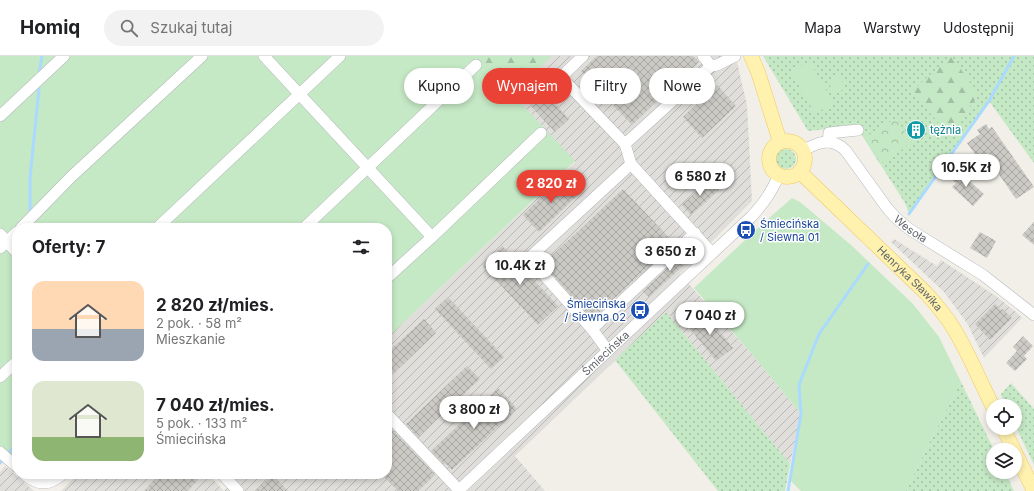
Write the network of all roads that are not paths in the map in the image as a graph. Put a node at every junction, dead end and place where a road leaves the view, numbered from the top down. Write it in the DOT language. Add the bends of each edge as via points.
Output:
graph roads {
  1 [pos="64,56"];
  2 [pos="202,56"];
  3 [pos="264,56"];
  4 [pos="340,56"];
  5 [pos="583,56"];
  6 [pos="703,56"];
  7 [pos="735,56"];
  8 [pos="751,56"];
  9 [pos="476,65"];
  10 [pos="711,66"];
  11 [pos="300,94"];
  12 [pos="0,116"];
  13 [pos="858,130"];
  14 [pos="541,133"];
  15 [pos="780,142"];
  16 [pos="828,142"];
  17 [pos="625,144"];
  18 [pos="803,150"];
  19 [pos="631,164"];
  20 [pos="368,168"];
  21 [pos="800,172"];
  22 [pos="779,175"];
  23 [pos="25,223"];
  24 [pos="162,223"];
  25 [pos="309,223"];
  26 [pos="694,233"];
  27 [pos="12,235"];
  28 [pos="432,237"];
  29 [pos="2,241"];
  30 [pos="12,249"];
  31 [pos="712,253"];
  32 [pos="392,273"];
  33 [pos="1034,315"];
  34 [pos="592,329"];
  35 [pos="608,351"];
  36 [pos="12,366"];
  37 [pos="0,377"];
  38 [pos="989,399"];
  39 [pos="392,419"];
  40 [pos="0,452"];
  41 [pos="12,463"];
  42 [pos="1022,467"];
  43 [pos="29,479"];
  44 [pos="31,479"];
  45 [pos="57,479"];
  46 [pos="227,479"];
  47 [pos="44,491"];
  48 [pos="238,491"];
  49 [pos="459,491"];
  50 [pos="1034,491"];
  1 -- 12 [label="street"];
  2 -- 23 [label="street"];
  3 -- 11 [label="street"];
  4 -- 11 [label="street"];
  5 -- 17 [label="street" via="561,77"];
  6 -- 10 [label="street"];
  7 -- 10 [label="street"];
  8 -- 15 [label="main road"];
  9 -- 20 [label="street"];
  10 -- 17 [label="street"];
  11 -- 20 [label="street"];
  11 -- 24 [label="street"];
  13 -- 16 [label="street" via="829,133"];
  14 -- 28 [label="street"];
  15 -- 18 [label="main road" via="790,141"];
  15 -- 22 [label="main road" via="772,148 769,159 771,168"];
  16 -- 18 [label="street"];
  16 -- 33 [label="street, Wesoła" via="838,144 846,151 887,208 909,229 982,275"];
  17 -- 19 [label="street"];
  18 -- 21 [label="main road" via="805,161"];
  19 -- 26 [label="street"];
  19 -- 34 [label="street" via="529,258"];
  20 -- 25 [label="street"];
  20 -- 28 [label="street"];
  21 -- 22 [label="main road" via="790,177"];
  21 -- 38 [label="main road, Henryka Sławika" via="939,308 963,346"];
  22 -- 31 [label="street, Śmiecińska" via="763,204"];
  26 -- 31 [label="street"];
  26 -- 34 [label="street"];
  27 -- 29 [label="street"];
  28 -- 32 [label="street"];
  29 -- 30 [label="street"];
  31 -- 35 [label="street, Śmiecińska"];
  34 -- 35 [label="street"];
  35 -- 49 [label="street, Śmiecińska"];
  36 -- 37 [label="street"];
  39 -- 49 [label="street"];
  40 -- 41 [label="street"];
  42 -- 50 [label="main road"];
  43 -- 47 [label="street"];
  44 -- 45 [label="street" via="42,484"];
  46 -- 48 [label="street"];
}
